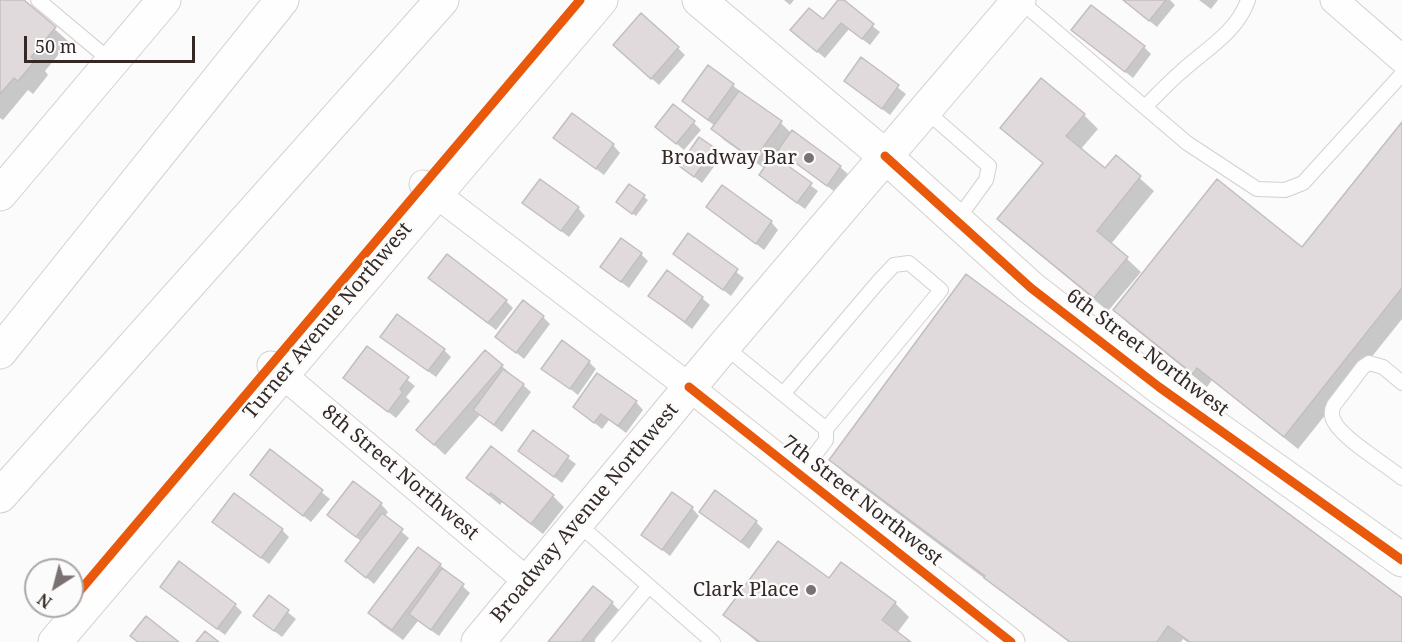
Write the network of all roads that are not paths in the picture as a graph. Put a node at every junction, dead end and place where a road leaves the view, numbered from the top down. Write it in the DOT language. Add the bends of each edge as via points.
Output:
graph roads {
  1 [pos="38,0"];
  2 [pos="164,0"];
  3 [pos="282,0"];
  4 [pos="442,0"];
  5 [pos="601,0"];
  6 [pos="699,0"];
  7 [pos="1019,0"];
  8 [pos="1248,0"];
  9 [pos="1334,0"];
  10 [pos="1401,59"];
  11 [pos="111,62"];
  12 [pos="1145,107"];
  13 [pos="924,110"];
  14 [pos="885,156"];
  15 [pos="4,182"];
  16 [pos="429,189"];
  17 [pos="957,220"];
  18 [pos="724,346"];
  19 [pos="0,352"];
  20 [pos="277,369"];
  21 [pos="1402,383"];
  22 [pos="689,387"];
  23 [pos="783,394"];
  24 [pos="826,429"];
  25 [pos="800,475"];
  26 [pos="1402,478"];
  27 [pos="0,496"];
  28 [pos="577,523"];
  29 [pos="1402,560"];
  30 [pos="528,582"];
  31 [pos="649,586"];
  32 [pos="55,642"];
  33 [pos="478,642"];
  34 [pos="602,642"];
  35 [pos="713,642"];
  36 [pos="1011,642"];
  1 -- 11 [label="lane"];
  2 -- 11 [label="main road"];
  3 -- 19 [label="main road"];
  4 -- 27 [label="main road"];
  5 -- 16 [label="main road, Turner Avenue Northwest"];
  6 -- 14 [label="main road, 6th Street Northwest"];
  7 -- 12 [label="lane"];
  7 -- 13 [label="main road, Broadway Avenue Northwest"];
  8 -- 12 [label="lane" via="1235,25"];
  9 -- 10 [label="street"];
  10 -- 12 [label="lane" via="1303,183 1285,190 1257,189 1187,143"];
  11 -- 15 [label="main road"];
  13 -- 14 [label="main road, Broadway Avenue Northwest"];
  13 -- 17 [label="lane" via="989,166 986,180"];
  14 -- 17 [label="main road, 6th Street Northwest"];
  14 -- 18 [label="main road, Broadway Avenue Northwest"];
  16 -- 20 [label="main road, Turner Avenue Northwest"];
  16 -- 22 [label="street, 7th Street Northwest"];
  17 -- 29 [label="main road, 6th Street Northwest" via="1031,288 1159,387"];
  18 -- 22 [label="main road, Broadway Avenue Northwest"];
  18 -- 23 [label="lane"];
  20 -- 30 [label="street, 8th Street Northwest"];
  20 -- 32 [label="main road, Turner Avenue Northwest"];
  21 -- 26 [label="lane" via="1383,367 1369,363 1332,410 1335,424"];
  22 -- 25 [label="street, 7th Street Northwest"];
  22 -- 28 [label="main road, Broadway Avenue Northwest"];
  23 -- 24 [label="lane"];
  23 -- 24 [label="lane" via="879,280 894,265 909,263 941,290"];
  24 -- 25 [label="lane" via="826,440"];
  25 -- 36 [label="street, 7th Street Northwest"];
  28 -- 30 [label="main road, Broadway Avenue Northwest"];
  28 -- 31 [label="lane"];
  30 -- 33 [label="main road, Broadway Avenue Northwest"];
  31 -- 34 [label="lane"];
  31 -- 35 [label="lane"];
}
